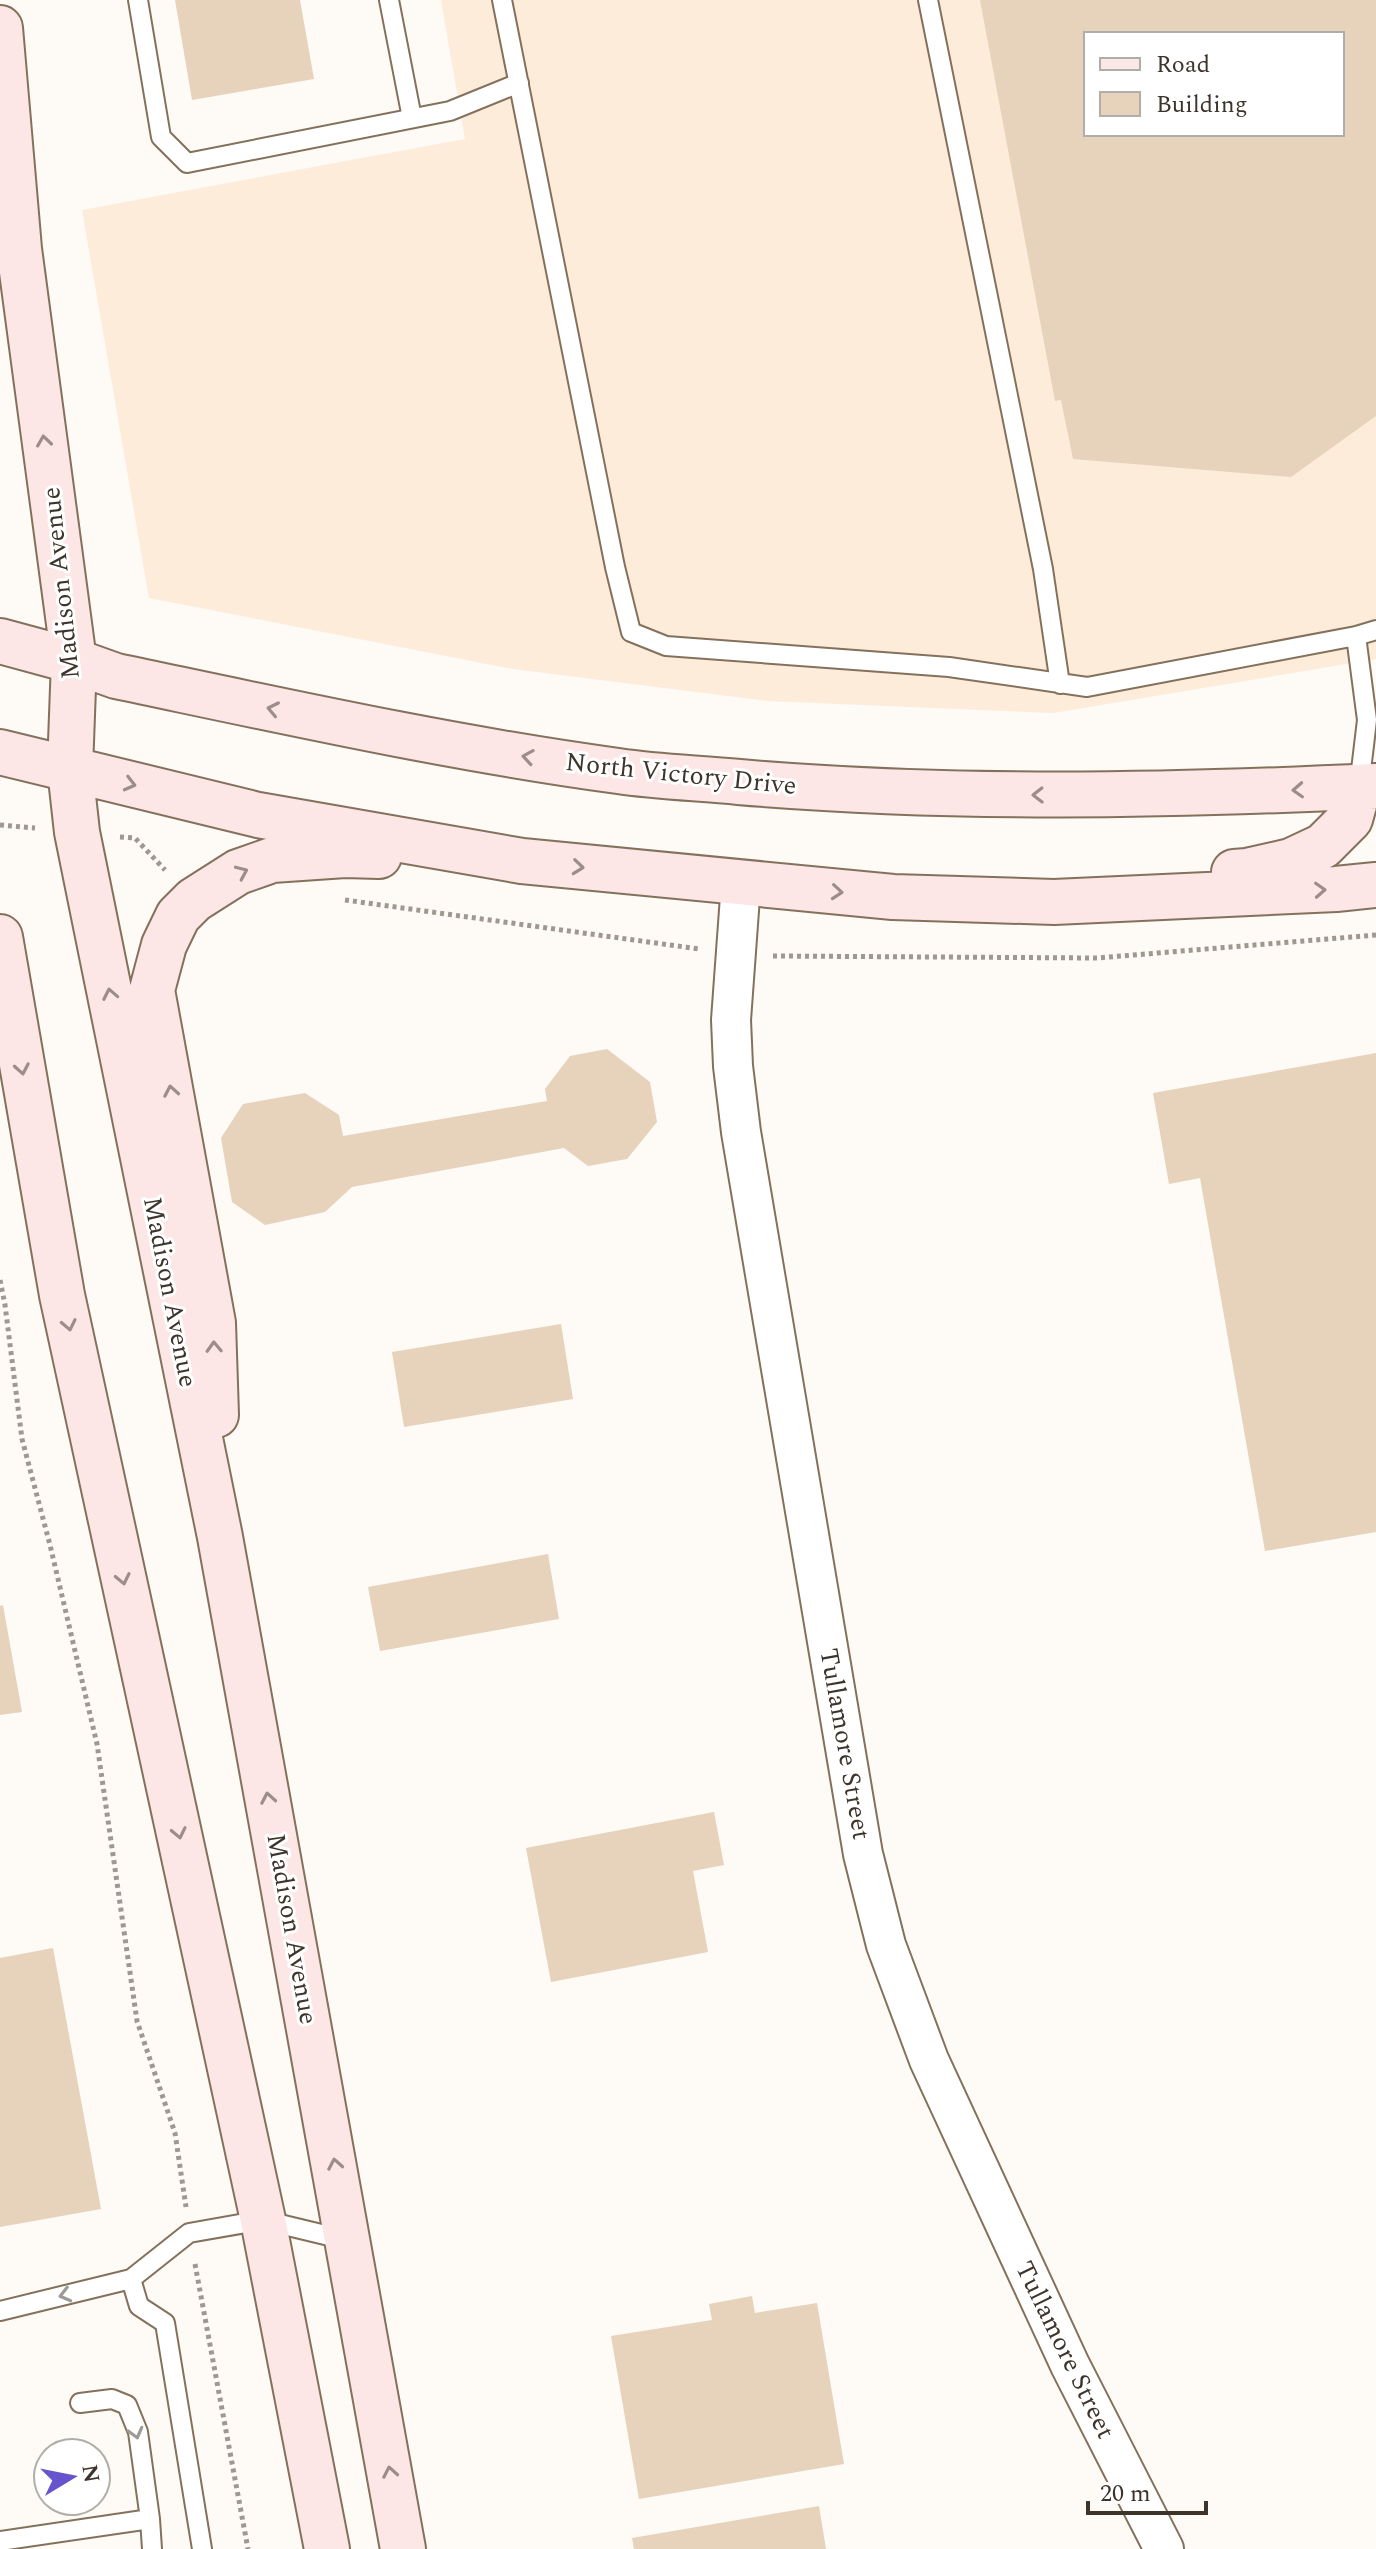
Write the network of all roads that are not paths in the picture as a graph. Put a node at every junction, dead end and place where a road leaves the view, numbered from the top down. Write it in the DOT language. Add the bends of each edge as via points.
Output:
graph roads {
  1 [pos="138,0"];
  2 [pos="389,0"];
  3 [pos="502,0"];
  4 [pos="928,0"];
  5 [pos="0,28"];
  6 [pos="519,83"];
  7 [pos="412,118"];
  8 [pos="1376,630"];
  9 [pos="1356,636"];
  10 [pos="0,641"];
  11 [pos="74,661"];
  12 [pos="1060,684"];
  13 [pos="0,752"];
  14 [pos="70,769"];
  15 [pos="1367,787"];
  16 [pos="522,861"];
  17 [pos="741,883"];
  18 [pos="1376,885"];
  19 [pos="953,899"];
  20 [pos="0,937"];
  21 [pos="6,1016"];
  22 [pos="220,1537"];
  23 [pos="263,2220"];
  24 [pos="349,2241"];
  25 [pos="131,2279"];
  26 [pos="0,2311"];
  27 [pos="80,2403"];
  28 [pos="150,2519"];
  29 [pos="0,2541"];
  30 [pos="152,2549"];
  31 [pos="202,2549"];
  32 [pos="327,2549"];
  33 [pos="403,2549"];
  34 [pos="1164,2549"];
  1 -- 7 [label="lane" via="161,137 187,163"];
  2 -- 7 [label="lane"];
  3 -- 6 [label="lane"];
  4 -- 12 [label="lane" via="1043,569"];
  11 -- 5 [label="main road, Madison Avenue, one-way" via="19,249"];
  6 -- 7 [label="lane" via="450,111"];
  6 -- 12 [label="lane" via="631,632 666,646 949,667"];
  8 -- 9 [label="lane"];
  9 -- 12 [label="lane" via="1087,687"];
  9 -- 15 [label="lane" via="1367,720"];
  10 -- 11 [label="main road, North Victory Drive"];
  11 -- 14 [label="main road, Madison Avenue"];
  15 -- 11 [label="main road, North Victory Drive, one-way" via="1005,795 818,789 620,772 425,741 116,676"];
  13 -- 14 [label="main road"];
  14 -- 16 [label="main road, one-way" via="258,815"];
  22 -- 14 [label="main road, Madison Avenue, one-way" via="77,832"];
  15 -- 19 [label="main road" via="1350,819 1323,846 1291,861 1247,871 1169,873"];
  16 -- 17 [label="main road, one-way"];
  22 -- 16 [label="main road, one-way" via="213,1323 152,990 164,945 178,916 194,900 238,872 272,860 345,855"];
  17 -- 19 [label="main road, one-way"];
  17 -- 34 [label="street, Tullamore Street" via="731,1020 741,1132 863,1854 886,1945 935,2074 1070,2365"];
  19 -- 18 [label="main road, one-way" via="1161,899"];
  20 -- 21 [label="main road"];
  21 -- 23 [label="main road, one-way"];
  24 -- 22 [label="main road, Madison Avenue, one-way"];
  23 -- 24 [label="lane"];
  23 -- 25 [label="lane" via="189,2233"];
  23 -- 32 [label="main road"];
  33 -- 24 [label="main road, Madison Avenue, one-way"];
  25 -- 26 [label="lane, one-way"];
  25 -- 31 [label="lane" via="139,2306 165,2323"];
  27 -- 28 [label="lane, one-way" via="112,2399 127,2405 138,2432"];
  28 -- 29 [label="lane"];
  28 -- 30 [label="lane"];
}
